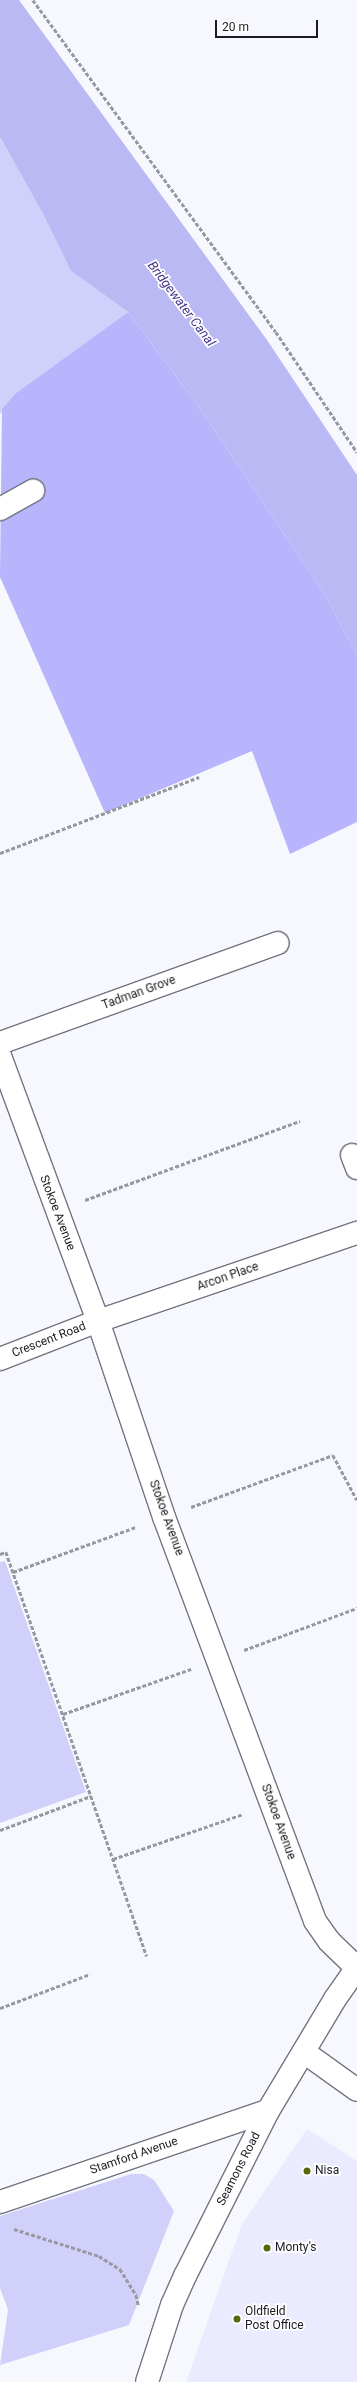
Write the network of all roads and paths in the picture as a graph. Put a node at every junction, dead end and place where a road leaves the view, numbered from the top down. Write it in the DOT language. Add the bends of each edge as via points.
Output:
graph roads {
  1 [pos="33,0"];
  2 [pos="357,452"];
  3 [pos="33,492"];
  4 [pos="0,508"];
  5 [pos="199,777"];
  6 [pos="0,853"];
  7 [pos="278,944"];
  8 [pos="0,1043"];
  9 [pos="0,1056"];
  10 [pos="300,1121"];
  11 [pos="56,1211"];
  12 [pos="357,1233"];
  13 [pos="98,1321"];
  14 [pos="0,1359"];
  15 [pos="357,1500"];
  16 [pos="164,1517"];
  17 [pos="0,1554"];
  18 [pos="13,1572"];
  19 [pos="357,1608"];
  20 [pos="218,1660"];
  21 [pos="63,1714"];
  22 [pos="92,1796"];
  23 [pos="271,1804"];
  24 [pos="0,1830"];
  25 [pos="113,1858"];
  26 [pos="147,1956"];
  27 [pos="357,1964"];
  28 [pos="357,1968"];
  29 [pos="90,1974"];
  30 [pos="0,2008"];
  31 [pos="304,2052"];
  32 [pos="357,2090"];
  33 [pos="268,2111"];
  34 [pos="0,2202"];
  35 [pos="7,2227"];
  36 [pos="140,2310"];
  37 [pos="147,2382"];
  1 -- 2 [label="path" via="276,332"];
  3 -- 4 [label="street"];
  5 -- 6 [label="path"];
  7 -- 8 [label="street, Tadman Grove"];
  9 -- 11 [label="street, Stokoe Avenue"];
  10 -- 11 [label="path"];
  11 -- 13 [label="street, Stokoe Avenue"];
  12 -- 13 [label="street, Arcon Place"];
  13 -- 14 [label="street, Crescent Road"];
  13 -- 16 [label="street, Stokoe Avenue"];
  15 -- 16 [label="path" via="333,1455"];
  16 -- 18 [label="path"];
  16 -- 20 [label="street, Stokoe Avenue"];
  17 -- 18 [label="path" via="6,1552"];
  18 -- 21 [label="path"];
  19 -- 20 [label="path"];
  20 -- 21 [label="path"];
  20 -- 23 [label="street, Stokoe Avenue"];
  21 -- 22 [label="path"];
  22 -- 24 [label="path"];
  22 -- 25 [label="path"];
  23 -- 25 [label="path"];
  23 -- 27 [label="street, Stokoe Avenue" via="315,1921 329,1941 352,1963"];
  25 -- 26 [label="path"];
  28 -- 31 [label="street, Seamons Road" via="335,1999"];
  29 -- 30 [label="path"];
  31 -- 32 [label="street"];
  31 -- 33 [label="street, Seamons Road"];
  33 -- 34 [label="street, Stamford Avenue"];
  33 -- 37 [label="street, Seamons Road" via="172,2305"];
  35 -- 36 [label="path" via="99,2256 120,2269 136,2295"];
}
